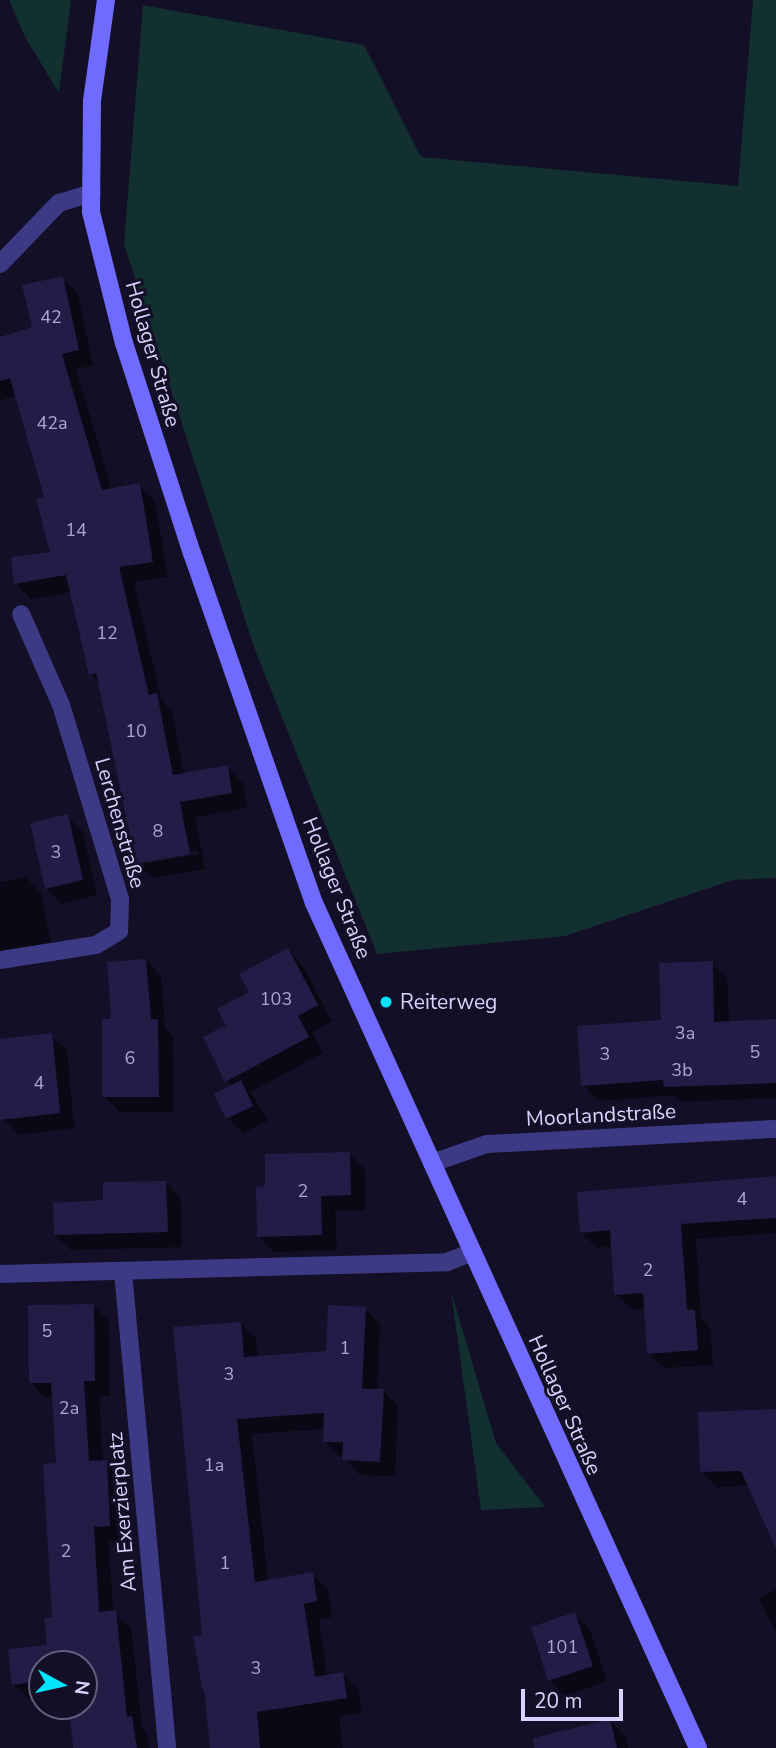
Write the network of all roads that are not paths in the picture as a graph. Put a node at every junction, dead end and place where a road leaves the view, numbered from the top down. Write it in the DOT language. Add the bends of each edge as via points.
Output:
graph roads {
  1 [pos="106,0"];
  2 [pos="91,193"];
  3 [pos="0,264"];
  4 [pos="21,614"];
  5 [pos="0,960"];
  6 [pos="776,1129"];
  7 [pos="432,1163"];
  8 [pos="471,1254"];
  9 [pos="123,1272"];
  10 [pos="0,1274"];
  11 [pos="167,1748"];
  12 [pos="698,1748"];
  1 -- 2 [label="main road, Hollager Straße" via="92,101"];
  2 -- 3 [label="street" via="59,203"];
  2 -- 7 [label="main road, Hollager Straße" via="91,212 124,343 309,890"];
  4 -- 5 [label="street, Lerchenstraße" via="61,705 120,899 119,931 96,945"];
  6 -- 7 [label="street, Moorlandstraße" via="487,1144"];
  7 -- 8 [label="main road, Hollager Straße"];
  8 -- 9 [label="street" via="447,1262"];
  8 -- 12 [label="main road, Hollager Straße"];
  9 -- 10 [label="street"];
  9 -- 11 [label="street, Am Exerzierplatz"];
}
